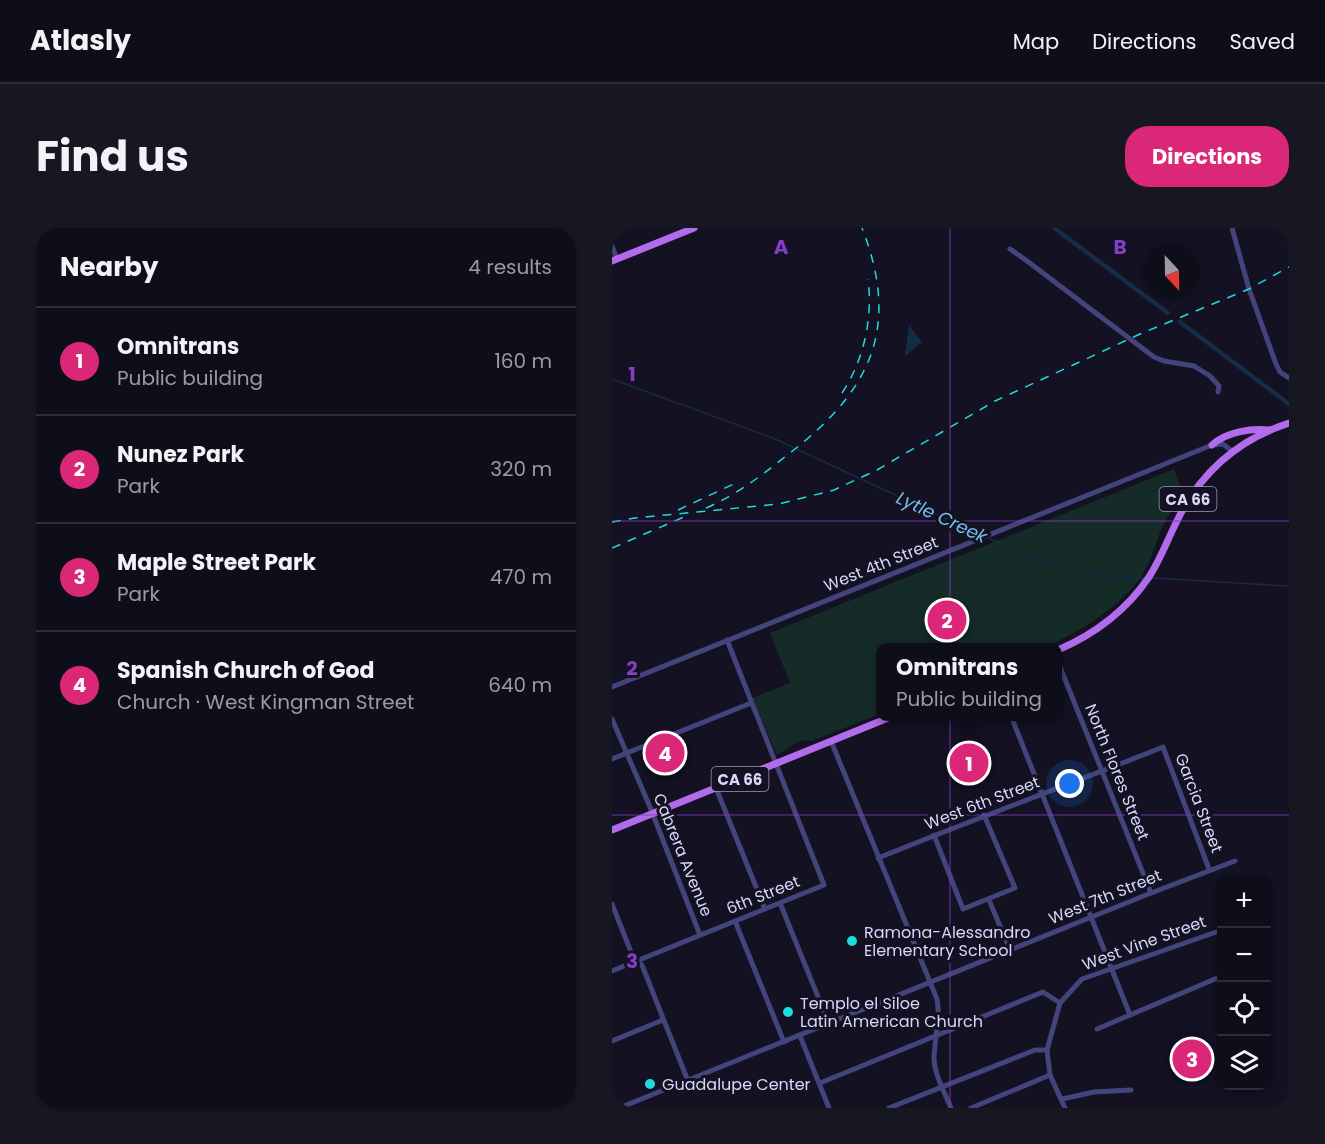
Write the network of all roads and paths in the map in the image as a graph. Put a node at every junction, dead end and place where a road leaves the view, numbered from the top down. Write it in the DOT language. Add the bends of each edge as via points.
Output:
graph roads {
  1 [pos="694,228"];
  2 [pos="1232,228"];
  3 [pos="612,246"];
  4 [pos="1010,249"];
  5 [pos="615,260"];
  6 [pos="1289,378"];
  7 [pos="1218,392"];
  8 [pos="1289,423"];
  9 [pos="1269,430"];
  10 [pos="1212,445"];
  11 [pos="1232,451"];
  12 [pos="727,640"];
  13 [pos="1062,648"];
  14 [pos="1062,672"];
  15 [pos="612,687"];
  16 [pos="751,703"];
  17 [pos="612,719"];
  18 [pos="883,721"];
  19 [pos="1013,721"];
  20 [pos="831,741"];
  21 [pos="1163,747"];
  22 [pos="626,753"];
  23 [pos="612,759"];
  24 [pos="776,764"];
  25 [pos="1102,771"];
  26 [pos="716,788"];
  27 [pos="1042,795"];
  28 [pos="651,814"];
  29 [pos="984,815"];
  30 [pos="612,830"];
  31 [pos="934,836"];
  32 [pos="878,858"];
  33 [pos="1235,861"];
  34 [pos="1209,869"];
  35 [pos="1151,893"];
  36 [pos="989,900"];
  37 [pos="780,903"];
  38 [pos="612,904"];
  39 [pos="765,909"];
  40 [pos="1092,917"];
  41 [pos="735,921"];
  42 [pos="1217,931"];
  43 [pos="700,935"];
  44 [pos="1010,950"];
  45 [pos="637,961"];
  46 [pos="1112,968"];
  47 [pos="612,971"];
  48 [pos="1217,978"];
  49 [pos="930,983"];
  50 [pos="1060,1003"];
  51 [pos="1130,1015"];
  52 [pos="663,1020"];
  53 [pos="829,1024"];
  54 [pos="1097,1029"];
  55 [pos="937,1035"];
  56 [pos="800,1036"];
  57 [pos="612,1041"];
  58 [pos="784,1042"];
  59 [pos="1047,1050"];
  60 [pos="1050,1075"];
  61 [pos="688,1081"];
  62 [pos="820,1083"];
  63 [pos="942,1086"];
  64 [pos="1131,1090"];
  65 [pos="1062,1099"];
  66 [pos="621,1108"];
  67 [pos="829,1108"];
  68 [pos="889,1108"];
  69 [pos="951,1108"];
  70 [pos="970,1108"];
  71 [pos="1065,1108"];
  1 -- 5 [label="main road"];
  2 -- 6 [label="street" via="1276,364"];
  3 -- 5 [label="street"];
  4 -- 7 [label="street, bridge" via="1154,357 1194,366 1210,376 1219,386"];
  8 -- 9 [label="main road, CA 66"];
  9 -- 10 [label="main road" via="1237,433"];
  9 -- 11 [label="main road, CA 66"];
  10 -- 11 [label="street" via="1223,444"];
  10 -- 12 [label="street, West 4th Street"];
  11 -- 13 [label="main road, CA 66" via="1195,489 1138,592 1102,626"];
  12 -- 15 [label="street, West 4th Street"];
  12 -- 16 [label="street"];
  14 -- 25 [label="street, North Flores Street"];
  16 -- 22 [label="street"];
  16 -- 24 [label="street"];
  17 -- 22 [label="street, Cabrera Avenue"];
  18 -- 20 [label="main road, CA 66"];
  19 -- 27 [label="street"];
  20 -- 24 [label="main road, CA 66"];
  20 -- 32 [label="street"];
  21 -- 25 [label="street, West 6th Street"];
  21 -- 34 [label="street, Garcia Street"];
  22 -- 23 [label="street"];
  22 -- 28 [label="street, Cabrera Avenue"];
  24 -- 26 [label="main road, CA 66"];
  24 -- 37 [label="street, 6th Street" via="824,885"];
  25 -- 27 [label="street, West 6th Street"];
  25 -- 35 [label="street, North Flores Street"];
  26 -- 28 [label="main road, CA 66"];
  26 -- 39 [label="street"];
  27 -- 29 [label="street, West 6th Street"];
  27 -- 40 [label="street"];
  28 -- 30 [label="main road, CA 66"];
  28 -- 43 [label="street, Cabrera Avenue"];
  29 -- 31 [label="street, West 6th Street"];
  29 -- 36 [label="street" via="1016,888"];
  31 -- 32 [label="street, West 6th Street"];
  31 -- 36 [label="street" via="963,909"];
  32 -- 49 [label="street"];
  33 -- 34 [label="street, West 7th Street"];
  34 -- 35 [label="street, West 7th Street"];
  35 -- 40 [label="street, West 7th Street"];
  36 -- 44 [label="street"];
  37 -- 39 [label="street, 6th Street"];
  37 -- 53 [label="street"];
  38 -- 45 [label="street"];
  39 -- 41 [label="street, 6th Street"];
  40 -- 44 [label="street, West 7th Street"];
  40 -- 46 [label="street"];
  41 -- 43 [label="street, 6th Street"];
  41 -- 58 [label="street, Cabrera Avenue"];
  42 -- 46 [label="street, West Vine Street"];
  43 -- 45 [label="street, 6th Street"];
  44 -- 49 [label="street, West 7th Street"];
  45 -- 47 [label="street, 6th Street"];
  45 -- 52 [label="street"];
  46 -- 50 [label="street, West Vine Street" via="1082,979"];
  46 -- 51 [label="street"];
  48 -- 51 [label="street"];
  49 -- 53 [label="street, West 7th Street"];
  49 -- 55 [label="street" via="939,1010"];
  50 -- 55 [label="street" via="1043,992"];
  50 -- 59 [label="street"];
  51 -- 54 [label="street"];
  52 -- 57 [label="street"];
  52 -- 61 [label="street"];
  53 -- 56 [label="street, West 7th Street"];
  55 -- 62 [label="street"];
  55 -- 63 [label="street" via="934,1061"];
  56 -- 58 [label="street, West 7th Street"];
  56 -- 62 [label="street"];
  58 -- 61 [label="street, West 7th Street"];
  59 -- 60 [label="street"];
  59 -- 63 [label="street" via="1035,1050"];
  60 -- 65 [label="street"];
  60 -- 70 [label="street"];
  61 -- 66 [label="street, West 7th Street"];
  62 -- 67 [label="street"];
  63 -- 68 [label="street"];
  63 -- 69 [label="street"];
  64 -- 65 [label="street"];
  65 -- 71 [label="street"];
}
